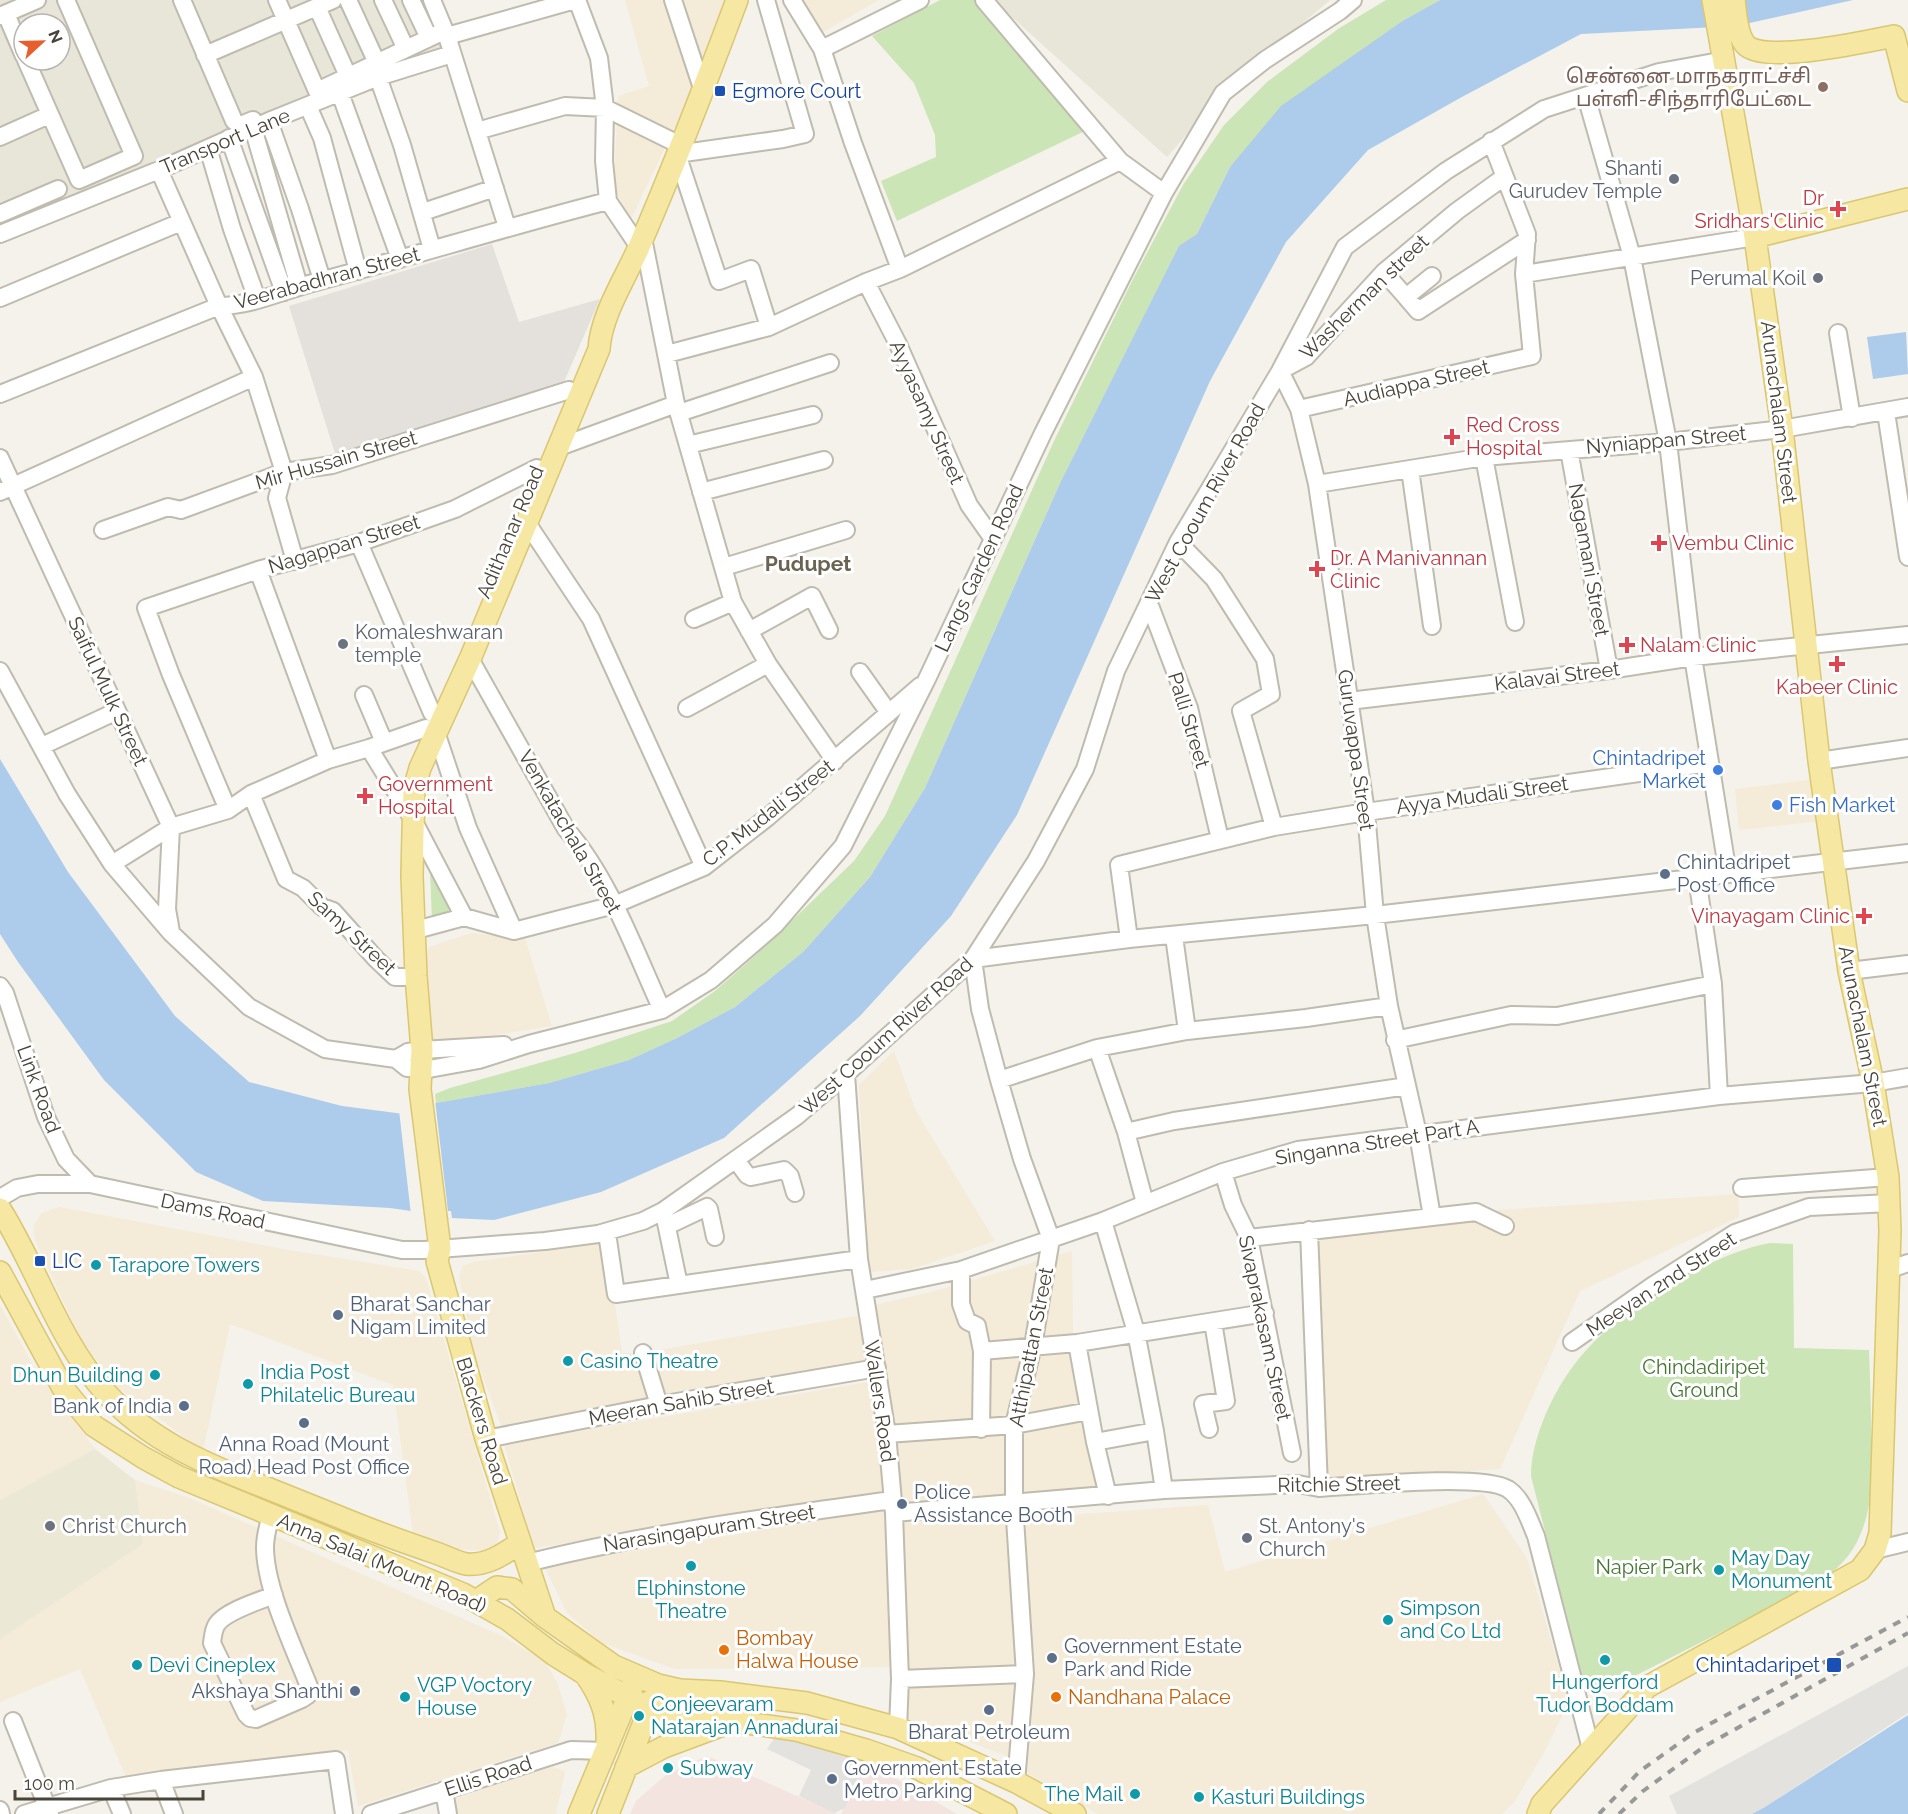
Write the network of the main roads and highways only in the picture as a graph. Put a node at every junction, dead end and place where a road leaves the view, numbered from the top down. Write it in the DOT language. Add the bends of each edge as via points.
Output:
graph roads {
  1 [pos="737,0"];
  2 [pos="1713,0"];
  3 [pos="1735,10"];
  4 [pos="1901,36"];
  5 [pos="1908,90"];
  6 [pos="1908,199"];
  7 [pos="1755,237"];
  8 [pos="600,333"];
  9 [pos="431,724"];
  10 [pos="407,810"];
  11 [pos="412,1068"];
  12 [pos="0,1209"];
  13 [pos="1898,1266"];
  14 [pos="0,1272"];
  15 [pos="89,1371"];
  16 [pos="114,1401"];
  17 [pos="76,1405"];
  18 [pos="520,1543"];
  19 [pos="466,1564"];
  20 [pos="469,1598"];
  21 [pos="545,1617"];
  22 [pos="585,1674"];
  23 [pos="636,1676"];
  24 [pos="658,1685"];
  25 [pos="629,1697"];
  26 [pos="649,1708"];
  27 [pos="732,1721"];
  28 [pos="607,1751"];
  29 [pos="626,1767"];
  30 [pos="1537,1811"];
  31 [pos="579,1814"];
  32 [pos="608,1814"];
  33 [pos="1006,1814"];
  34 [pos="1075,1814"];
  1 -- 8 [label="main road, Adithanar Road" via="641,243"];
  2 -- 7 [label="main road, Arunachalam Street"];
  3 -- 4 [label="main road" via="1745,45 1766,52 1817,51"];
  4 -- 5 [label="main road"];
  6 -- 7 [label="main road"];
  7 -- 13 [label="main road, Arunachalam Street" via="1848,971 1873,1083"];
  8 -- 9 [label="main road, Adithanar Road" via="589,343"];
  8 -- 9 [label="main road, Adithanar Road" via="599,349 470,659"];
  9 -- 10 [label="main road, Adithanar Road" via="406,772"];
  10 -- 11 [label="main road, Adithanar Road" via="416,930"];
  10 -- 11 [label="main road, Adithanar Road" via="399,834"];
  11 -- 18 [label="main road, Blackers Road" via="435,1253 486,1438"];
  12 -- 15 [label="main road, Anna Salai (Mount Road)"];
  13 -- 30 [label="main road, Arunachalam Street" via="1880,1533 1875,1550 1860,1570 1647,1687"];
  14 -- 17 [label="main road, Anna Salai (Mount Road)"];
  15 -- 16 [label="main road, Anna Salai (Mount Road)"];
  15 -- 17 [label="main road"];
  16 -- 17 [label="main road"];
  16 -- 19 [label="main road, Anna Salai (Mount Road)" via="139,1424 222,1471"];
  17 -- 20 [label="main road, Anna Salai (Mount Road)" via="94,1426 179,1477"];
  18 -- 19 [label="main road" via="485,1562"];
  18 -- 21 [label="main road, Blackers Road"];
  19 -- 20 [label="main road"];
  20 -- 21 [label="main road" via="497,1587 512,1589"];
  20 -- 22 [label="main road, Anna Salai (Mount Road)" via="507,1619"];
  21 -- 23 [label="main road" via="614,1666"];
  22 -- 25 [label="main road, Anna Salai (Mount Road)"];
  22 -- 28 [label="main road" via="597,1690 608,1720"];
  23 -- 24 [label="main road"];
  23 -- 25 [label="main road"];
  24 -- 26 [label="main road"];
  24 -- 34 [label="main road" via="807,1702 898,1728"];
  25 -- 26 [label="main road, Anna Salai (Mount Road)"];
  25 -- 28 [label="main road"];
  26 -- 27 [label="main road, Anna Salai (Mount Road)" via="697,1721"];
  26 -- 29 [label="main road"];
  27 -- 29 [label="main road"];
  27 -- 33 [label="main road, Anna Salai (Mount Road)" via="796,1730 866,1750 917,1768"];
  28 -- 31 [label="main road"];
  29 -- 32 [label="main road"];
}
